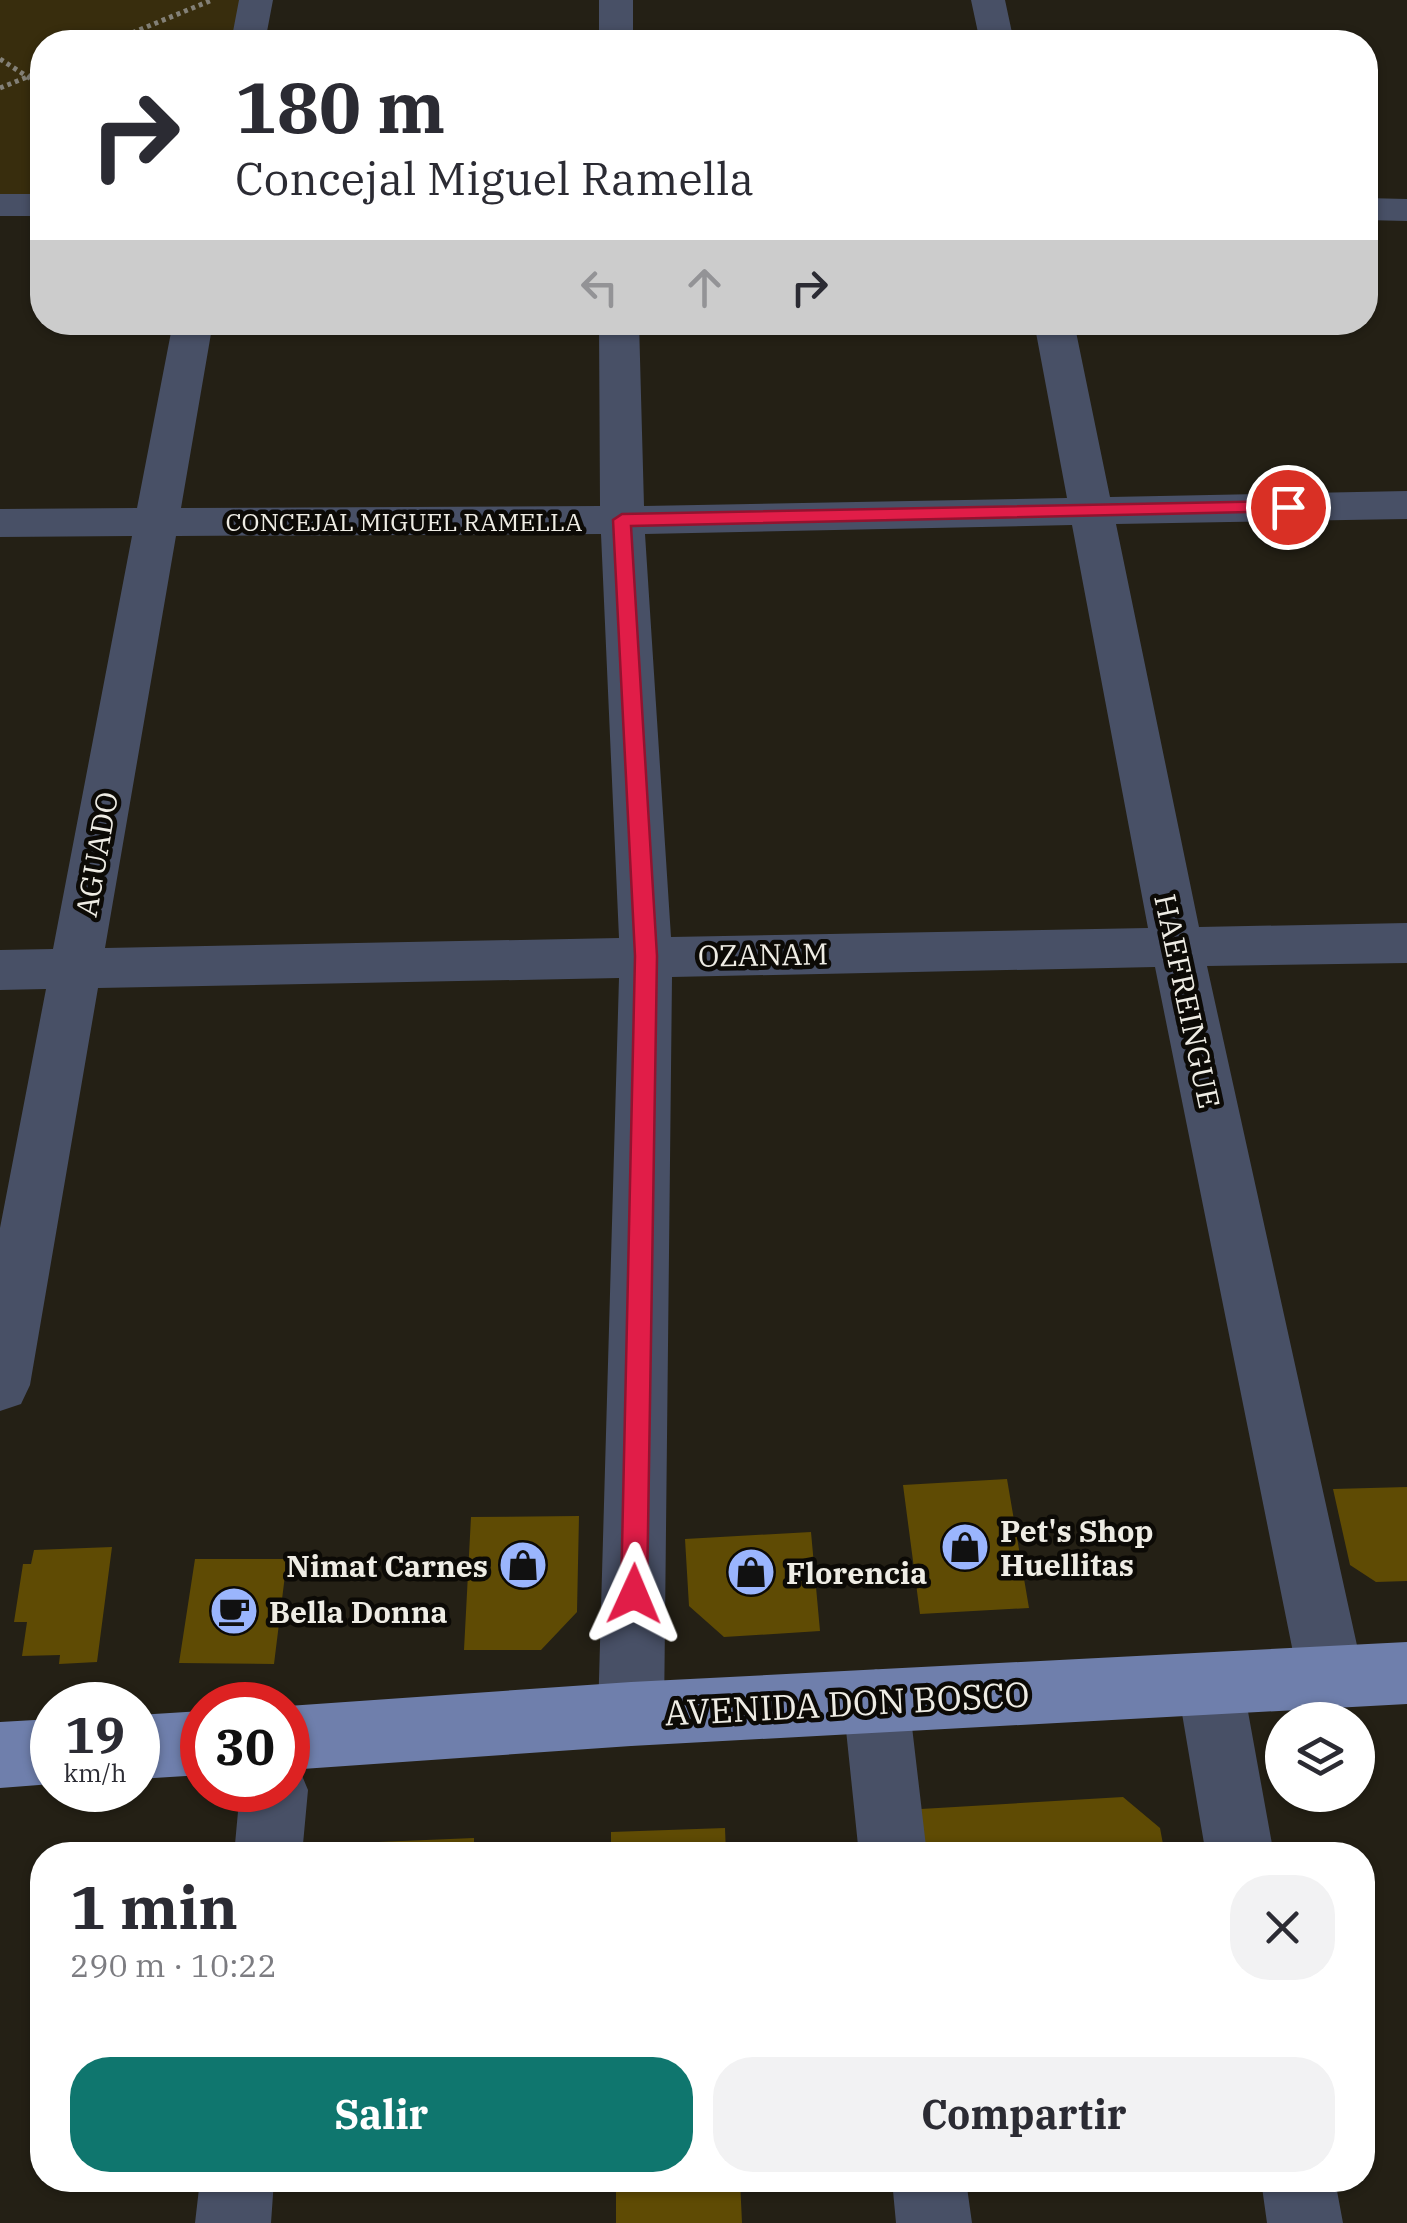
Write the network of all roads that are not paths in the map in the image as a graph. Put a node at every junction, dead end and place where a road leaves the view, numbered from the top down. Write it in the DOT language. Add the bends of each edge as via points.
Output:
graph roads {
  1 [pos="256,0"];
  2 [pos="616,0"];
  3 [pos="988,0"];
  4 [pos="250,30"];
  5 [pos="616,30"];
  6 [pos="994,30"];
  7 [pos="0,205"];
  8 [pos="30,205"];
  9 [pos="1378,209"];
  10 [pos="1407,210"];
  11 [pos="190,335"];
  12 [pos="618,335"];
  13 [pos="1056,335"];
  14 [pos="1407,504"];
  15 [pos="1090,510"];
  16 [pos="622,520"];
  17 [pos="155,521"];
  18 [pos="0,524"];
  19 [pos="1407,942"];
  20 [pos="1176,947"];
  21 [pos="646,956"];
  22 [pos="76,969"];
  23 [pos="0,970"];
  24 [pos="0,1385"];
  25 [pos="1407,1673"];
  26 [pos="1332,1677"];
  27 [pos="1210,1684"];
  28 [pos="876,1701"];
  29 [pos="631,1714"];
  30 [pos="310,1736"];
  31 [pos="30,1754"];
  32 [pos="0,1756"];
  33 [pos="272,1812"];
  34 [pos="269,1842"];
  35 [pos="892,1842"];
  36 [pos="1238,1842"];
  37 [pos="236,2192"];
  38 [pos="930,2192"];
  39 [pos="1300,2192"];
  40 [pos="232,2223"];
  41 [pos="934,2223"];
  42 [pos="1305,2223"];
  1 -- 4 [label="street"];
  2 -- 5 [label="street"];
  3 -- 6 [label="street"];
  7 -- 8 [label="street"];
  9 -- 10 [label="street"];
  11 -- 17 [label="street, AGUADO"];
  12 -- 16 [label="street"];
  13 -- 15 [label="street, HAEFREINGUE"];
  14 -- 15 [label="street, CONCEJAL MIGUEL RAMELLA"];
  15 -- 16 [label="street, CONCEJAL MIGUEL RAMELLA"];
  15 -- 20 [label="street, HAEFREINGUE"];
  16 -- 17 [label="street, CONCEJAL MIGUEL RAMELLA"];
  16 -- 21 [label="street"];
  17 -- 18 [label="street, CONCEJAL MIGUEL RAMELLA"];
  17 -- 22 [label="street, AGUADO"];
  19 -- 20 [label="street, OZANAM"];
  20 -- 21 [label="street, OZANAM"];
  20 -- 26 [label="street, HAEFREINGUE"];
  21 -- 22 [label="street, OZANAM"];
  21 -- 29 [label="street"];
  22 -- 23 [label="street, OZANAM"];
  22 -- 24 [label="street, AGUADO"];
  25 -- 26 [label="main road, AVENIDA DON BOSCO"];
  26 -- 27 [label="main road, AVENIDA DON BOSCO"];
  27 -- 28 [label="main road, AVENIDA DON BOSCO"];
  27 -- 36 [label="street"];
  28 -- 29 [label="main road, AVENIDA DON BOSCO"];
  28 -- 35 [label="street"];
  29 -- 30 [label="main road, AVENIDA DON BOSCO"];
  31 -- 32 [label="main road"];
  33 -- 34 [label="street"];
  37 -- 40 [label="street"];
  38 -- 41 [label="street"];
  39 -- 42 [label="street"];
}
